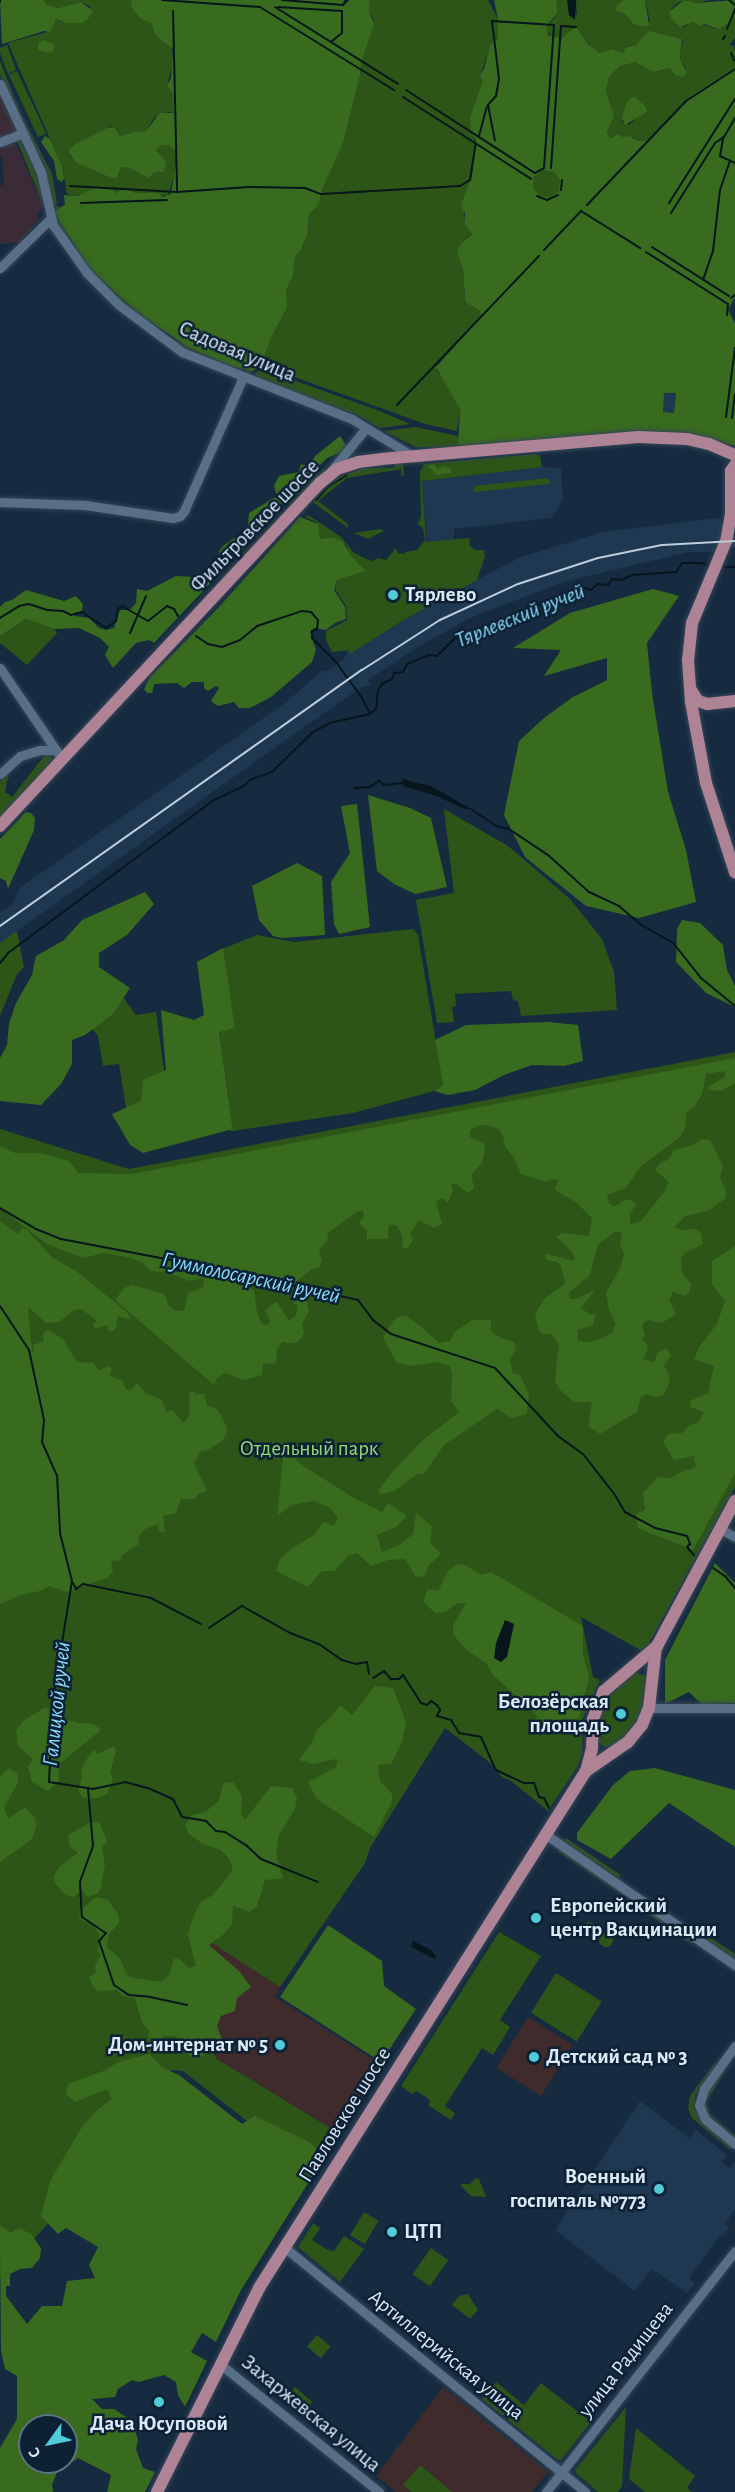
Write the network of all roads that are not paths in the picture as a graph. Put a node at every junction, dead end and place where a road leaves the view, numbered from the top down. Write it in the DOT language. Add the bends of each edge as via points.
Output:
graph roads {
  1 [pos="0,84"];
  2 [pos="22,133"];
  3 [pos="0,142"];
  4 [pos="50,219"];
  5 [pos="0,268"];
  6 [pos="243,377"];
  7 [pos="366,428"];
  8 [pos="729,452"];
  9 [pos="414,457"];
  10 [pos="733,468"];
  11 [pos="326,478"];
  12 [pos="0,502"];
  13 [pos="733,510"];
  14 [pos="0,668"];
  15 [pos="690,689"];
  16 [pos="735,701"];
  17 [pos="707,704"];
  18 [pos="692,712"];
  19 [pos="58,754"];
  20 [pos="3,770"];
  21 [pos="0,826"];
  22 [pos="735,872"];
  23 [pos="735,1501"];
  24 [pos="720,1529"];
  25 [pos="735,1537"];
  26 [pos="657,1646"];
  27 [pos="631,1667"];
  28 [pos="652,1676"];
  29 [pos="650,1708"];
  30 [pos="735,1708"];
  31 [pos="592,1738"];
  32 [pos="614,1750"];
  33 [pos="586,1771"];
  34 [pos="545,1834"];
  35 [pos="735,1965"];
  36 [pos="735,2046"];
  37 [pos="735,2144"];
  38 [pos="284,2247"];
  39 [pos="735,2251"];
  40 [pos="732,2262"];
  41 [pos="220,2364"];
  42 [pos="561,2472"];
  43 [pos="160,2491"];
  44 [pos="379,2492"];
  45 [pos="546,2492"];
  46 [pos="585,2492"];
  1 -- 2 [label="street, Садовая улица"];
  2 -- 3 [label="street"];
  2 -- 4 [label="street, Садовая улица" via="41,172"];
  4 -- 5 [label="street"];
  4 -- 6 [label="street, Садовая улица" via="92,280 142,324 182,352"];
  6 -- 7 [label="street, Садовая улица" via="321,406"];
  6 -- 12 [label="street" via="184,511 173,518 85,505"];
  7 -- 9 [label="street, Садовая улица"];
  7 -- 11 [label="street"];
  8 -- 9 [label="main road, Фильтровское шоссе" via="687,439 656,437"];
  8 -- 10 [label="main road"];
  9 -- 11 [label="main road, Фильтровское шоссе" via="358,462 337,469"];
  10 -- 13 [label="main road"];
  11 -- 19 [label="main road, Фильтровское шоссе"];
  13 -- 15 [label="main road" via="720,556 689,633"];
  14 -- 19 [label="street"];
  15 -- 17 [label="main road" via="698,701"];
  15 -- 18 [label="main road"];
  16 -- 17 [label="main road"];
  17 -- 18 [label="main road"];
  18 -- 22 [label="main road" via="706,783"];
  19 -- 20 [label="street" via="30,752"];
  19 -- 21 [label="main road, Фильтровское шоссе"];
  23 -- 24 [label="main road"];
  24 -- 25 [label="street"];
  24 -- 26 [label="main road"];
  26 -- 27 [label="main road"];
  26 -- 28 [label="main road"];
  27 -- 28 [label="main road"];
  27 -- 31 [label="main road" via="604,1691 594,1711"];
  28 -- 29 [label="main road"];
  29 -- 30 [label="street"];
  29 -- 32 [label="main road" via="636,1734"];
  31 -- 32 [label="main road" via="602,1748"];
  31 -- 33 [label="main road, Павловское шоссе"];
  32 -- 33 [label="main road, Павловское шоссе"];
  33 -- 34 [label="main road, Павловское шоссе"];
  34 -- 35 [label="street"];
  34 -- 38 [label="main road, Павловское шоссе"];
  36 -- 37 [label="street" via="704,2089 699,2105 705,2119"];
  38 -- 41 [label="main road, Павловское шоссе"];
  38 -- 42 [label="street, Артиллерийская улица"];
  39 -- 40 [label="street, улица Радищева"];
  40 -- 42 [label="street, улица Радищева"];
  41 -- 43 [label="main road, Павловское шоссе"];
  41 -- 44 [label="street, Захаржевская улица"];
  42 -- 45 [label="street, улица Радищева"];
  42 -- 46 [label="street, Артиллерийская улица"];
}
